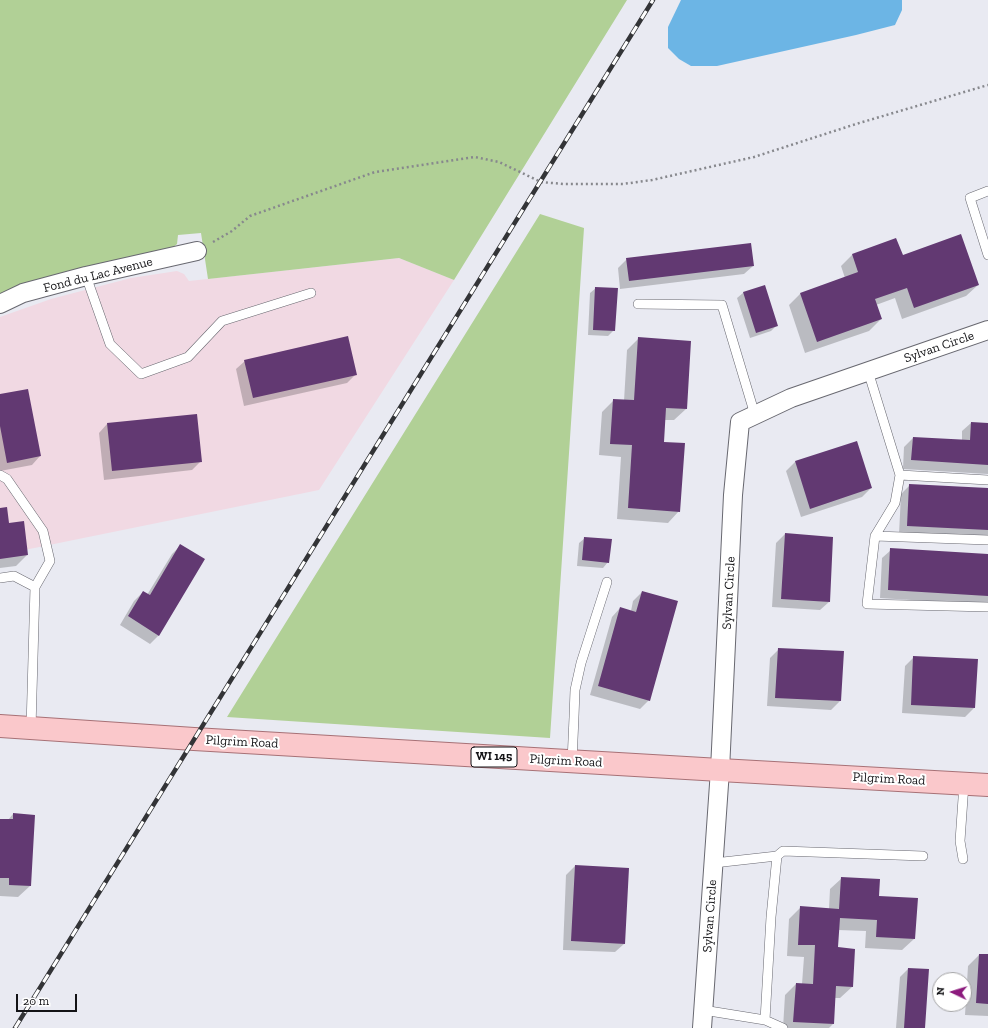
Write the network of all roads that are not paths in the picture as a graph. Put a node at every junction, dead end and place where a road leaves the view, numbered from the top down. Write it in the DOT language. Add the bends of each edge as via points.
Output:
graph roads {
  1 [pos="988,191"];
  2 [pos="197,251"];
  3 [pos="988,255"];
  4 [pos="86,276"];
  5 [pos="311,293"];
  6 [pos="0,304"];
  7 [pos="638,304"];
  8 [pos="988,330"];
  9 [pos="868,371"];
  10 [pos="755,415"];
  11 [pos="0,475"];
  12 [pos="900,475"];
  13 [pos="988,480"];
  14 [pos="874,536"];
  15 [pos="988,540"];
  16 [pos="0,578"];
  17 [pos="607,582"];
  18 [pos="35,587"];
  19 [pos="988,608"];
  20 [pos="0,726"];
  21 [pos="31,728"];
  22 [pos="572,762"];
  23 [pos="720,770"];
  24 [pos="964,784"];
  25 [pos="988,785"];
  26 [pos="777,856"];
  27 [pos="923,856"];
  28 [pos="963,859"];
  29 [pos="714,863"];
  30 [pos="703,1010"];
  31 [pos="764,1020"];
  32 [pos="702,1028"];
  33 [pos="783,1028"];
  1 -- 3 [label="lane" via="970,198"];
  2 -- 4 [label="street, Fond du Lac Avenue"];
  4 -- 5 [label="lane" via="110,344 141,374 188,358 222,321"];
  4 -- 6 [label="street, Fond du Lac Avenue" via="23,294"];
  7 -- 10 [label="lane" via="722,305"];
  8 -- 9 [label="street, Sylvan Circle"];
  9 -- 10 [label="street, Sylvan Circle" via="791,398"];
  9 -- 12 [label="lane"];
  10 -- 23 [label="street, Sylvan Circle" via="740,422 733,495"];
  11 -- 18 [label="lane" via="7,480 43,531 50,561"];
  12 -- 13 [label="lane"];
  12 -- 14 [label="lane" via="895,503"];
  14 -- 15 [label="lane"];
  14 -- 19 [label="lane" via="867,604"];
  16 -- 18 [label="lane" via="14,576"];
  17 -- 22 [label="lane" via="581,662 575,690"];
  18 -- 21 [label="lane"];
  20 -- 21 [label="main road, Pilgrim Road / WI 145"];
  21 -- 22 [label="main road, Pilgrim Road / WI 145"];
  22 -- 23 [label="main road, Pilgrim Road / WI 145"];
  23 -- 24 [label="main road, Pilgrim Road / WI 145"];
  23 -- 29 [label="street, Sylvan Circle"];
  24 -- 25 [label="main road, Pilgrim Road / WI 145"];
  24 -- 28 [label="lane" via="960,841"];
  26 -- 27 [label="lane" via="783,850"];
  26 -- 29 [label="lane"];
  26 -- 31 [label="lane"];
  29 -- 30 [label="street, Sylvan Circle"];
  30 -- 31 [label="lane"];
  30 -- 32 [label="street, Sylvan Circle"];
  31 -- 33 [label="lane"];
}
